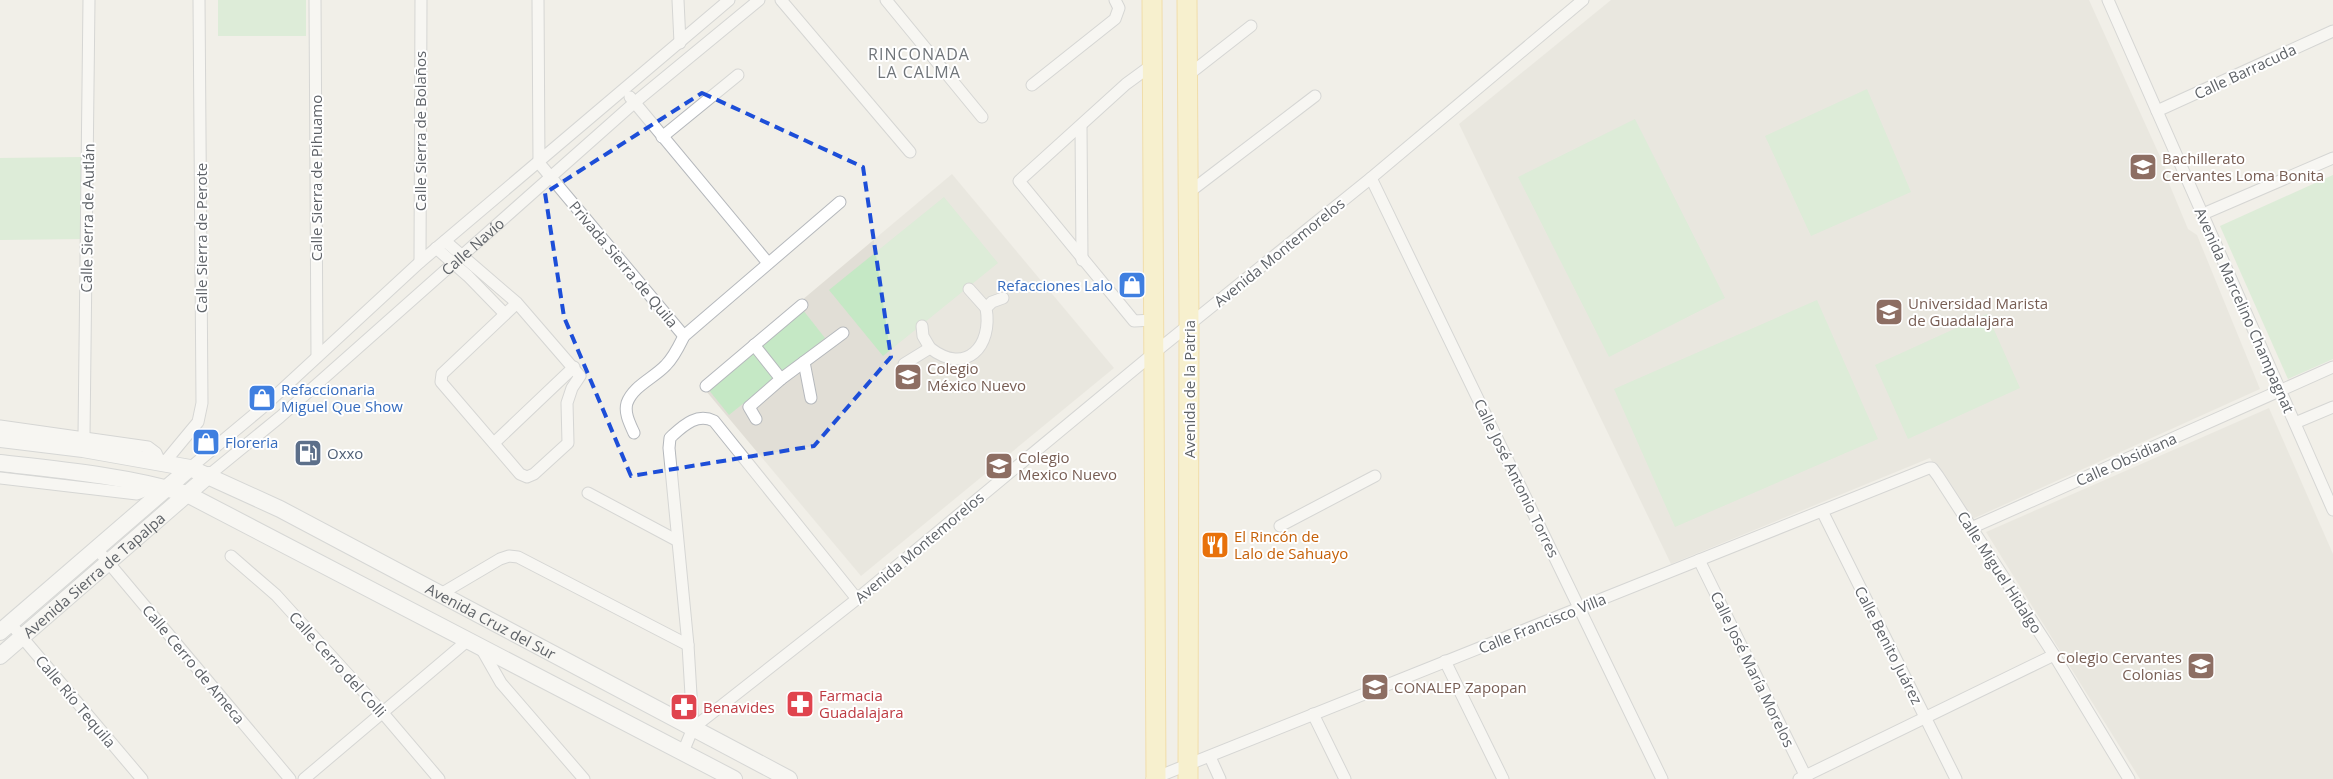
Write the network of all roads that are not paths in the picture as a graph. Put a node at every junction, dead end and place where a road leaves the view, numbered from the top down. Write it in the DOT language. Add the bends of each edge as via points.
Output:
graph roads {
  1 [pos="89,0"];
  2 [pos="199,0"];
  3 [pos="315,0"];
  4 [pos="421,0"];
  5 [pos="538,0"];
  6 [pos="678,0"];
  7 [pos="730,0"];
  8 [pos="758,0"];
  9 [pos="781,0"];
  10 [pos="886,0"];
  11 [pos="1115,0"];
  12 [pos="1152,0"];
  13 [pos="1186,0"];
  14 [pos="1583,0"];
  15 [pos="2108,0"];
  16 [pos="1251,26"];
  17 [pos="2333,31"];
  18 [pos="680,43"];
  19 [pos="1152,65"];
  20 [pos="738,74"];
  21 [pos="1187,76"];
  22 [pos="1032,85"];
  23 [pos="625,90"];
  24 [pos="1315,96"];
  25 [pos="634,103"];
  26 [pos="2157,111"];
  27 [pos="982,117"];
  28 [pos="1081,126"];
  29 [pos="662,137"];
  30 [pos="910,152"];
  31 [pos="2333,158"];
  32 [pos="539,163"];
  33 [pos="550,176"];
  34 [pos="1371,178"];
  35 [pos="1188,193"];
  36 [pos="840,202"];
  37 [pos="2203,214"];
  38 [pos="445,241"];
  39 [pos="436,248"];
  40 [pos="463,255"];
  41 [pos="1082,260"];
  42 [pos="420,262"];
  43 [pos="454,263"];
  44 [pos="768,263"];
  45 [pos="969,289"];
  46 [pos="1003,298"];
  47 [pos="518,303"];
  48 [pos="802,305"];
  49 [pos="986,308"];
  50 [pos="505,314"];
  51 [pos="1154,320"];
  52 [pos="1189,325"];
  53 [pos="922,326"];
  54 [pos="843,334"];
  55 [pos="684,336"];
  56 [pos="754,345"];
  57 [pos="930,348"];
  58 [pos="1154,352"];
  59 [pos="317,357"];
  60 [pos="804,362"];
  61 [pos="904,364"];
  62 [pos="574,367"];
  63 [pos="2333,368"];
  64 [pos="782,378"];
  65 [pos="706,386"];
  66 [pos="2280,390"];
  67 [pos="810,398"];
  68 [pos="2333,407"];
  69 [pos="756,419"];
  70 [pos="2295,423"];
  71 [pos="0,426"];
  72 [pos="634,433"];
  73 [pos="84,436"];
  74 [pos="0,439"];
  75 [pos="494,443"];
  76 [pos="162,462"];
  77 [pos="0,463"];
  78 [pos="190,468"];
  79 [pos="1932,468"];
  80 [pos="209,476"];
  81 [pos="1375,476"];
  82 [pos="0,478"];
  83 [pos="162,487"];
  84 [pos="187,494"];
  85 [pos="588,494"];
  86 [pos="2333,510"];
  87 [pos="1822,511"];
  88 [pos="1280,526"];
  89 [pos="1971,528"];
  90 [pos="676,540"];
  91 [pos="97,549"];
  92 [pos="231,556"];
  93 [pos="1699,560"];
  94 [pos="109,563"];
  95 [pos="439,595"];
  96 [pos="857,599"];
  97 [pos="1580,608"];
  98 [pos="5,627"];
  99 [pos="22,637"];
  100 [pos="474,645"];
  101 [pos="688,645"];
  102 [pos="2054,655"];
  103 [pos="0,656"];
  104 [pos="1445,662"];
  105 [pos="382,712"];
  106 [pos="1313,714"];
  107 [pos="1926,718"];
  108 [pos="693,728"];
  109 [pos="683,752"];
  110 [pos="1210,757"];
  111 [pos="1188,772"];
  112 [pos="1804,778"];
  113 [pos="142,779"];
  114 [pos="290,779"];
  115 [pos="304,779"];
  116 [pos="439,779"];
  117 [pos="584,779"];
  118 [pos="734,779"];
  119 [pos="789,779"];
  120 [pos="1155,779"];
  121 [pos="1220,779"];
  122 [pos="1345,779"];
  123 [pos="1503,779"];
  124 [pos="1662,779"];
  125 [pos="1956,779"];
  126 [pos="2129,779"];
  1 -- 73 [label="street, Calle Sierra de Autlán"];
  2 -- 76 [label="street, Calle Sierra de Perote" via="202,404 198,422"];
  3 -- 59 [label="street, Calle Sierra de Pihuamo"];
  4 -- 42 [label="street, Calle Sierra de Bolaños"];
  5 -- 32 [label="street"];
  6 -- 18 [label="street"];
  7 -- 18 [label="street, Calle Navío"];
  8 -- 25 [label="street, Calle Navío"];
  9 -- 30 [label="street"];
  10 -- 27 [label="street"];
  11 -- 22 [label="street" via="1119,8 1115,19"];
  12 -- 19 [label="main road"];
  13 -- 21 [label="main road, Avenida de la Patria"];
  14 -- 34 [label="street, Avenida Montemorelos"];
  15 -- 26 [label="street, Avenida Marcelino Champagnat"];
  16 -- 21 [label="street"];
  17 -- 26 [label="street, Calle Barracuda"];
  18 -- 23 [label="street, Calle Navío"];
  19 -- 28 [label="street" via="1126,84"];
  19 -- 51 [label="main road"];
  20 -- 29 [label="street"];
  21 -- 35 [label="main road, Avenida de la Patria"];
  23 -- 25 [label="street"];
  23 -- 32 [label="street, Calle Navío"];
  24 -- 35 [label="street"];
  25 -- 29 [label="street"];
  25 -- 33 [label="street, Calle Navío"];
  26 -- 37 [label="street, Avenida Marcelino Champagnat"];
  28 -- 41 [label="street"];
  28 -- 41 [label="street" via="1019,181"];
  29 -- 44 [label="street"];
  31 -- 37 [label="street"];
  32 -- 33 [label="street, Privada Sierra de Quila"];
  32 -- 38 [label="street, Calle Navío"];
  33 -- 40 [label="street, Calle Navío"];
  33 -- 55 [label="street, Privada Sierra de Quila"];
  34 -- 52 [label="street, Avenida Montemorelos"];
  34 -- 97 [label="street, Calle José Antonio Torres"];
  35 -- 52 [label="main road, Avenida de la Patria"];
  36 -- 44 [label="street, Privada Sierra de Quila"];
  37 -- 66 [label="street, Avenida Marcelino Champagnat"];
  38 -- 39 [label="street, Calle Navío"];
  38 -- 40 [label="street"];
  39 -- 42 [label="street, Calle Navío"];
  39 -- 43 [label="street"];
  40 -- 43 [label="street, Calle Navío"];
  40 -- 47 [label="street"];
  41 -- 51 [label="street" via="1134,321"];
  42 -- 59 [label="street, Calle Navío"];
  43 -- 50 [label="street"];
  43 -- 80 [label="street, Calle Navío"];
  44 -- 55 [label="street, Privada Sierra de Quila"];
  45 -- 49 [label="street"];
  46 -- 49 [label="street"];
  47 -- 50 [label="street"];
  47 -- 62 [label="street"];
  48 -- 56 [label="street"];
  49 -- 57 [label="street" via="982,343 964,360 941,357"];
  50 -- 75 [label="street" via="440,378 442,385"];
  51 -- 58 [label="main road"];
  52 -- 58 [label="street, Avenida Montemorelos"];
  52 -- 111 [label="main road, Avenida de la Patria"];
  53 -- 57 [label="street"];
  54 -- 60 [label="street"];
  55 -- 72 [label="street" via="665,366 633,392 626,413"];
  56 -- 64 [label="street"];
  56 -- 65 [label="street"];
  57 -- 61 [label="street"];
  58 -- 96 [label="street, Avenida Montemorelos"];
  58 -- 120 [label="main road"];
  59 -- 78 [label="street, Calle Navío"];
  60 -- 64 [label="street"];
  60 -- 67 [label="street"];
  62 -- 75 [label="street"];
  62 -- 75 [label="street" via="580,376 566,403 569,438 565,446 527,477 520,474"];
  63 -- 66 [label="street, Calle Obsidiana"];
  64 -- 69 [label="street" via="749,407"];
  66 -- 70 [label="street, Avenida Marcelino Champagnat"];
  66 -- 89 [label="street, Calle Obsidiana"];
  68 -- 70 [label="street"];
  70 -- 86 [label="street, Avenida Marcelino Champagnat"];
  71 -- 73 [label="street"];
  73 -- 76 [label="street" via="148,447"];
  74 -- 76 [label="main road, Avenida Cruz del Sur"];
  76 -- 78 [label="main road, Avenida Cruz del Sur"];
  77 -- 83 [label="main road, Avenida Cruz del Sur" via="80,472"];
  78 -- 80 [label="main road, Avenida Cruz del Sur"];
  78 -- 83 [label="main road, Calle Navío"];
  79 -- 87 [label="street, Calle Francisco Villa"];
  79 -- 89 [label="street, Calle Miguel Hidalgo"];
  80 -- 84 [label="main road, Calle Navío"];
  80 -- 95 [label="main road, Avenida Cruz del Sur" via="280,509"];
  81 -- 88 [label="street"];
  82 -- 83 [label="street" via="137,494"];
  83 -- 84 [label="main road, Avenida Cruz del Sur"];
  83 -- 91 [label="main road, Avenida Sierra de Tapalpa"];
  84 -- 94 [label="main road, Avenida Sierra de Tapalpa"];
  84 -- 100 [label="main road, Avenida Cruz del Sur"];
  85 -- 90 [label="street"];
  87 -- 93 [label="street, Calle Francisco Villa"];
  87 -- 107 [label="street, Calle Benito Juárez"];
  89 -- 102 [label="street, Calle Miguel Hidalgo"];
  90 -- 96 [label="street" via="670,438 693,420 706,418 720,427"];
  90 -- 101 [label="street"];
  91 -- 94 [label="street, Calle Cerro de Ameca"];
  91 -- 98 [label="main road, Avenida Sierra de Tapalpa"];
  92 -- 105 [label="street, Calle Cerro del Colli" via="276,595"];
  93 -- 97 [label="street, Calle Francisco Villa"];
  93 -- 112 [label="street, Calle José María Morelos"];
  94 -- 99 [label="main road, Avenida Sierra de Tapalpa"];
  94 -- 114 [label="street, Calle Cerro de Ameca"];
  95 -- 101 [label="street" via="500,559 518,557"];
  95 -- 108 [label="main road, Avenida Cruz del Sur"];
  96 -- 108 [label="street, Avenida Montemorelos"];
  97 -- 104 [label="street, Calle Francisco Villa"];
  97 -- 124 [label="street, Calle José Antonio Torres"];
  98 -- 99 [label="street, Calle Río Tequila"];
  99 -- 103 [label="main road, Avenida Sierra de Tapalpa"];
  99 -- 113 [label="street, Calle Río Tequila"];
  100 -- 105 [label="street"];
  100 -- 109 [label="main road, Avenida Cruz del Sur"];
  100 -- 117 [label="street" via="501,683"];
  101 -- 108 [label="street"];
  102 -- 107 [label="street"];
  102 -- 126 [label="street, Calle Miguel Hidalgo"];
  104 -- 106 [label="street, Calle Francisco Villa"];
  104 -- 123 [label="street"];
  105 -- 115 [label="street"];
  105 -- 116 [label="street, Calle Cerro del Colli"];
  106 -- 110 [label="street, Calle Francisco Villa"];
  106 -- 122 [label="street"];
  107 -- 112 [label="street"];
  107 -- 125 [label="street, Calle Benito Juárez"];
  108 -- 109 [label="street"];
  108 -- 119 [label="main road, Avenida Cruz del Sur"];
  109 -- 118 [label="main road, Avenida Cruz del Sur"];
  110 -- 111 [label="street, Calle Francisco Villa"];
  110 -- 121 [label="street"];
  111 -- 120 [label="street, Calle Francisco Villa"];
}
